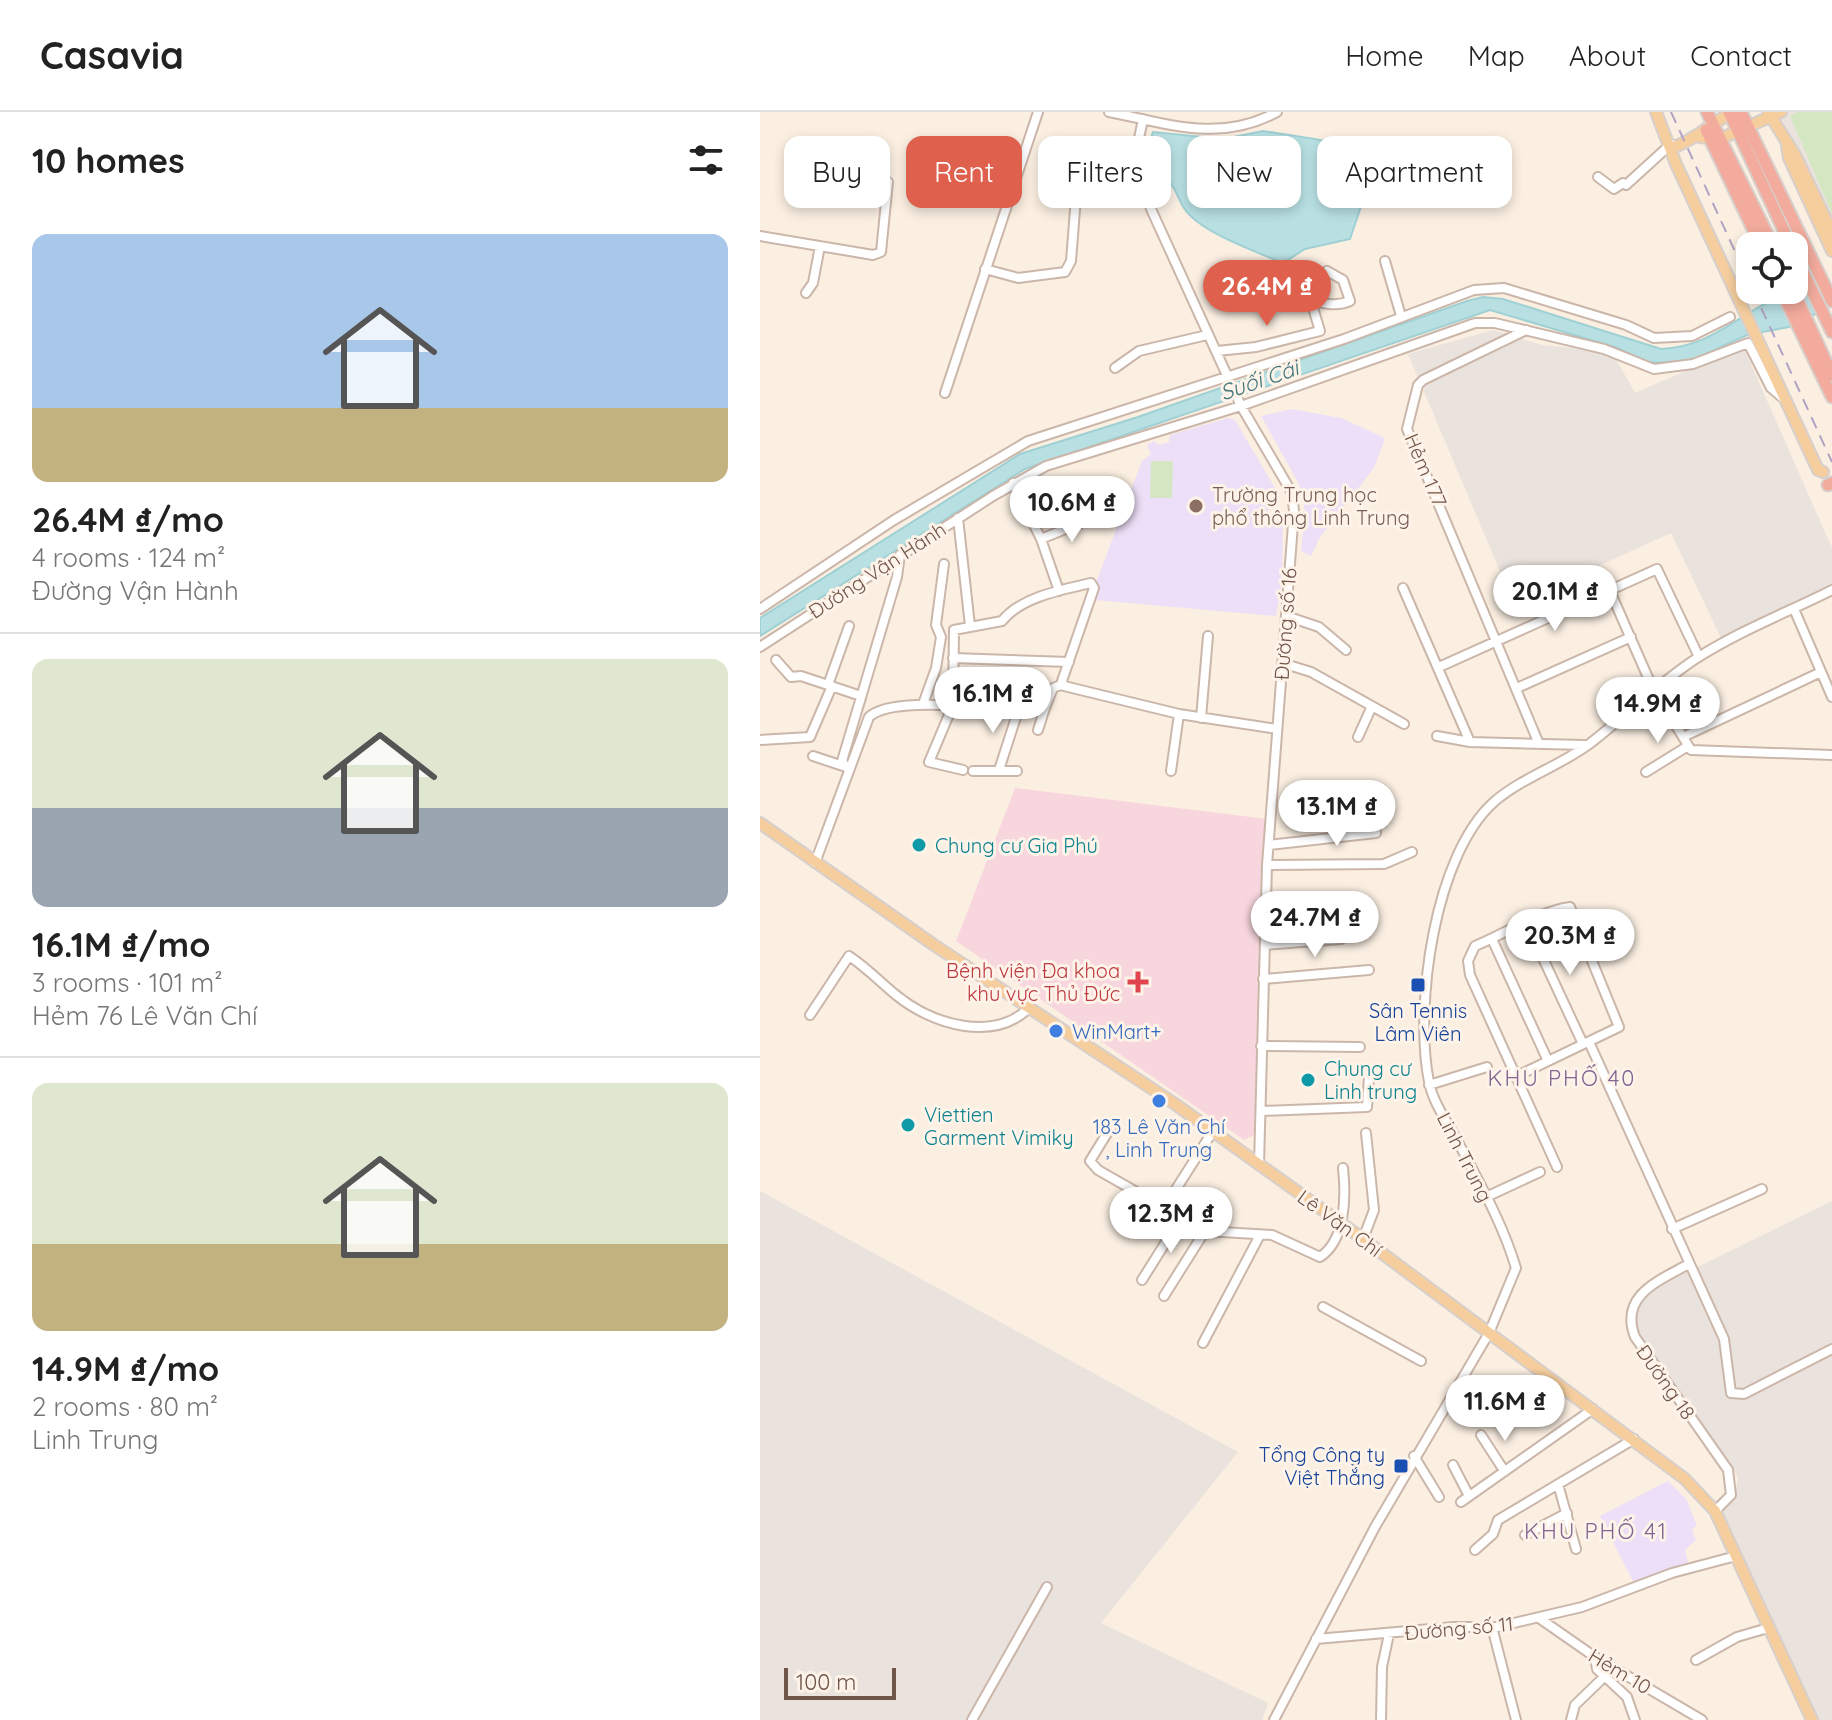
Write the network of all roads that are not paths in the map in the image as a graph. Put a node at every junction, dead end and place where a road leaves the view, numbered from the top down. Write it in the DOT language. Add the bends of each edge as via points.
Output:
graph roads {
  1 [pos="1038,112"];
  2 [pos="1111,112"];
  3 [pos="1277,112"];
  4 [pos="1656,112"];
  5 [pos="1733,112"];
  6 [pos="1781,112"];
  7 [pos="1769,115"];
  8 [pos="1143,119"];
  9 [pos="1743,129"];
  10 [pos="1709,130"];
  11 [pos="1757,145"];
  12 [pos="1671,146"];
  13 [pos="1755,169"];
  14 [pos="1598,177"];
  15 [pos="885,208"];
  16 [pos="1075,208"];
  17 [pos="1827,228"];
  18 [pos="1755,232"];
  19 [pos="1765,232"];
  20 [pos="1785,232"];
  21 [pos="760,236"];
  22 [pos="820,246"];
  23 [pos="1832,251"];
  24 [pos="1385,261"];
  25 [pos="985,269"];
  26 [pos="1327,271"];
  27 [pos="1808,282"];
  28 [pos="806,293"];
  29 [pos="1274,294"];
  30 [pos="1310,298"];
  31 [pos="1832,301"];
  32 [pos="1789,304"];
  33 [pos="1798,304"];
  34 [pos="1401,316"];
  35 [pos="1730,317"];
  36 [pos="1526,330"];
  37 [pos="1832,332"];
  38 [pos="1207,335"];
  39 [pos="1812,343"];
  40 [pos="1217,351"];
  41 [pos="1767,353"];
  42 [pos="1115,368"];
  43 [pos="1832,375"];
  44 [pos="1230,378"];
  45 [pos="945,393"];
  46 [pos="1832,397"];
  47 [pos="1785,400"];
  48 [pos="1240,403"];
  49 [pos="1823,472"];
  50 [pos="1013,483"];
  51 [pos="1831,487"];
  52 [pos="958,518"];
  53 [pos="1090,519"];
  54 [pos="1041,539"];
  55 [pos="900,555"];
  56 [pos="944,564"];
  57 [pos="1403,588"];
  58 [pos="1832,590"];
  59 [pos="1059,591"];
  60 [pos="1610,591"];
  61 [pos="760,609"];
  62 [pos="1794,609"];
  63 [pos="1286,616"];
  64 [pos="849,626"];
  65 [pos="970,626"];
  66 [pos="1208,636"];
  67 [pos="1631,637"];
  68 [pos="1496,641"];
  69 [pos="760,647"];
  70 [pos="1346,650"];
  71 [pos="1699,657"];
  72 [pos="953,658"];
  73 [pos="776,660"];
  74 [pos="1069,662"];
  75 [pos="1282,663"];
  76 [pos="1439,667"];
  77 [pos="1821,672"];
  78 [pos="1063,684"];
  79 [pos="830,686"];
  80 [pos="1517,688"];
  81 [pos="1653,689"];
  82 [pos="861,696"];
  83 [pos="1832,697"];
  84 [pos="923,704"];
  85 [pos="953,705"];
  86 [pos="1372,706"];
  87 [pos="1045,708"];
  88 [pos="1018,711"];
  89 [pos="1179,714"];
  90 [pos="1201,718"];
  91 [pos="1404,724"];
  92 [pos="1277,729"];
  93 [pos="1038,730"];
  94 [pos="1437,736"];
  95 [pos="1358,737"];
  96 [pos="1683,737"];
  97 [pos="760,740"];
  98 [pos="1470,742"];
  99 [pos="1539,744"];
  100 [pos="1587,745"];
  101 [pos="1688,746"];
  102 [pos="1832,755"];
  103 [pos="813,756"];
  104 [pos="846,769"];
  105 [pos="999,770"];
  106 [pos="1017,771"];
  107 [pos="1171,771"];
  108 [pos="1646,772"];
  109 [pos="1372,803"];
  110 [pos="760,823"];
  111 [pos="1269,845"];
  112 [pos="1412,852"];
  113 [pos="815,863"];
  114 [pos="1267,865"];
  115 [pos="1356,900"];
  116 [pos="1266,905"];
  117 [pos="1527,924"];
  118 [pos="1341,939"];
  119 [pos="1492,939"];
  120 [pos="1265,945"];
  121 [pos="1369,970"];
  122 [pos="1263,979"];
  123 [pos="1030,1007"];
  124 [pos="810,1015"];
  125 [pos="1586,1043"];
  126 [pos="1261,1046"];
  127 [pos="1360,1047"];
  128 [pos="1548,1061"];
  129 [pos="1487,1067"];
  130 [pos="1369,1077"];
  131 [pos="1515,1077"];
  132 [pos="1429,1085"];
  133 [pos="1262,1111"];
  134 [pos="1114,1122"];
  135 [pos="1213,1131"];
  136 [pos="1366,1133"];
  137 [pos="1259,1165"];
  138 [pos="1557,1167"];
  139 [pos="1343,1168"];
  140 [pos="1540,1172"];
  141 [pos="1762,1189"];
  142 [pos="1486,1197"];
  143 [pos="1164,1208"];
  144 [pos="1181,1218"];
  145 [pos="1341,1223"];
  146 [pos="1672,1229"];
  147 [pos="1205,1231"];
  148 [pos="1260,1235"];
  149 [pos="1363,1239"];
  150 [pos="1687,1265"];
  151 [pos="1142,1280"];
  152 [pos="1164,1296"];
  153 [pos="1323,1307"];
  154 [pos="1489,1333"];
  155 [pos="1203,1343"];
  156 [pos="1832,1349"];
  157 [pos="1421,1361"];
  158 [pos="1593,1409"];
  159 [pos="1481,1435"];
  160 [pos="1634,1439"];
  161 [pos="1414,1456"];
  162 [pos="1453,1465"];
  163 [pos="1503,1469"];
  164 [pos="1558,1484"];
  165 [pos="1469,1496"];
  166 [pos="1439,1497"];
  167 [pos="1461,1502"];
  168 [pos="1715,1511"];
  169 [pos="1567,1513"];
  170 [pos="1525,1535"];
  171 [pos="1576,1549"];
  172 [pos="1475,1550"];
  173 [pos="1736,1556"];
  174 [pos="1047,1587"];
  175 [pos="1539,1618"];
  176 [pos="1492,1627"];
  177 [pos="1768,1628"];
  178 [pos="1389,1634"];
  179 [pos="1316,1639"];
  180 [pos="1595,1657"];
  181 [pos="1696,1660"];
  182 [pos="1605,1676"];
  183 [pos="1638,1682"];
  184 [pos="1627,1697"];
  185 [pos="972,1720"];
  186 [pos="1274,1720"];
  187 [pos="1381,1720"];
  188 [pos="1516,1720"];
  189 [pos="1571,1720"];
  190 [pos="1635,1720"];
  191 [pos="1702,1720"];
  192 [pos="1812,1720"];
  1 -- 25 [label="street"];
  2 -- 8 [label="street"];
  3 -- 8 [label="street" via="1238,129 1218,131"];
  4 -- 12 [label="main road"];
  5 -- 9 [label="highway"];
  5 -- 10 [label="main road"];
  6 -- 7 [label="main road"];
  7 -- 9 [label="main road"];
  7 -- 17 [label="main road"];
  8 -- 38 [label="street, Đường số 16" via="1136,153 1142,182"];
  9 -- 10 [label="main road"];
  9 -- 11 [label="highway"];
  9 -- 13 [label="highway"];
  10 -- 12 [label="main road"];
  10 -- 18 [label="highway"];
  10 -- 19 [label="highway"];
  11 -- 13 [label="highway"];
  11 -- 31 [label="highway"];
  12 -- 14 [label="street" via="1626,185 1614,189"];
  12 -- 41 [label="main road"];
  13 -- 20 [label="highway"];
  15 -- 22 [label="street" via="881,252"];
  16 -- 25 [label="street" via="1071,261 1065,272 1018,278"];
  17 -- 23 [label="main road"];
  21 -- 22 [label="street"];
  22 -- 28 [label="street"];
  24 -- 34 [label="street"];
  25 -- 45 [label="street"];
  26 -- 30 [label="street" via="1343,280 1350,301 1337,305"];
  27 -- 37 [label="highway"];
  29 -- 30 [label="street"];
  30 -- 40 [label="street" via="1320,331"];
  32 -- 39 [label="highway"];
  33 -- 39 [label="highway"];
  34 -- 35 [label="street, Đường Vận Hành" via="1492,287 1626,325 1649,337 1692,336"];
  34 -- 44 [label="street, Đường Vận Hành"];
  36 -- 47 [label="street, Đường Vận Hành" via="1604,349 1654,369 1693,364 1748,343 1771,388"];
  36 -- 48 [label="street, Đường Vận Hành" via="1475,323"];
  36 -- 68 [label="street, Hẻm 177" via="1423,380 1407,422 1414,450"];
  38 -- 40 [label="street, Đường số 16"];
  38 -- 42 [label="street" via="1139,351"];
  39 -- 43 [label="highway"];
  39 -- 46 [label="highway"];
  40 -- 44 [label="street, Đường số 16"];
  41 -- 47 [label="main road"];
  41 -- 49 [label="main road"];
  44 -- 48 [label="street, Đường số 16"];
  44 -- 61 [label="street, Đường Vận Hành" via="1028,441 894,520"];
  47 -- 49 [label="main road"];
  48 -- 50 [label="street, Đường Vận Hành" via="1046,466"];
  48 -- 63 [label="street, Đường số 16" via="1292,493"];
  49 -- 51 [label="main road"];
  50 -- 52 [label="street, Đường Vận Hành"];
  50 -- 54 [label="street"];
  52 -- 55 [label="street, Đường Vận Hành"];
  52 -- 65 [label="street"];
  53 -- 54 [label="street"];
  54 -- 59 [label="street"];
  55 -- 69 [label="street, Đường Vận Hành"];
  55 -- 82 [label="street"];
  56 -- 84 [label="street" via="936,625 941,637 938,658"];
  57 -- 76 [label="street"];
  58 -- 62 [label="street, Linh Trung"];
  59 -- 65 [label="street" via="1010,611 1002,621"];
  59 -- 74 [label="street" via="1094,585"];
  60 -- 67 [label="street"];
  60 -- 68 [label="street"];
  60 -- 71 [label="street" via="1657,569"];
  62 -- 71 [label="street, Linh Trung"];
  62 -- 77 [label="street"];
  63 -- 70 [label="street" via="1319,627"];
  63 -- 75 [label="street, Đường số 16"];
  64 -- 79 [label="street"];
  65 -- 72 [label="street" via="954,630"];
  66 -- 90 [label="street"];
  67 -- 80 [label="street"];
  67 -- 81 [label="street"];
  68 -- 76 [label="street"];
  68 -- 80 [label="street, Hẻm 177"];
  71 -- 81 [label="street, Linh Trung"];
  72 -- 74 [label="street"];
  72 -- 85 [label="street"];
  73 -- 79 [label="street" via="791,677"];
  74 -- 78 [label="street"];
  75 -- 86 [label="street" via="1311,672"];
  75 -- 92 [label="street, Đường số 16"];
  76 -- 98 [label="street"];
  77 -- 83 [label="street"];
  77 -- 96 [label="street"];
  78 -- 87 [label="street" via="1053,688"];
  78 -- 89 [label="street"];
  79 -- 82 [label="street"];
  79 -- 97 [label="street" via="810,737"];
  80 -- 99 [label="street, Hẻm 177"];
  81 -- 96 [label="street"];
  81 -- 100 [label="street, Linh Trung"];
  82 -- 104 [label="street"];
  84 -- 85 [label="street"];
  84 -- 104 [label="street" via="876,710"];
  85 -- 88 [label="street"];
  85 -- 105 [label="street" via="929,762"];
  86 -- 91 [label="street"];
  86 -- 95 [label="street"];
  87 -- 88 [label="street"];
  87 -- 93 [label="street"];
  88 -- 105 [label="street"];
  89 -- 90 [label="street"];
  89 -- 107 [label="street"];
  90 -- 92 [label="street"];
  92 -- 111 [label="street, Đường số 16"];
  94 -- 98 [label="street"];
  96 -- 101 [label="street"];
  98 -- 99 [label="street"];
  99 -- 100 [label="street"];
  100 -- 132 [label="street, Linh Trung" via="1493,802 1468,838 1428,950"];
  101 -- 102 [label="street"];
  101 -- 108 [label="street"];
  103 -- 104 [label="street"];
  104 -- 113 [label="street"];
  105 -- 106 [label="street"];
  109 -- 111 [label="street" via="1376,833"];
  110 -- 113 [label="main road, Lê Văn Chí"];
  111 -- 114 [label="street, Đường số 16"];
  112 -- 114 [label="street" via="1384,864"];
  113 -- 123 [label="main road, Lê Văn Chí"];
  114 -- 116 [label="street, Đường số 16"];
  115 -- 116 [label="street"];
  116 -- 120 [label="street, Đường số 16"];
  117 -- 119 [label="street"];
  117 -- 125 [label="street"];
  117 -- 125 [label="street" via="1551,910 1570,907 1619,1027"];
  118 -- 120 [label="street"];
  119 -- 128 [label="street"];
  119 -- 131 [label="street" via="1475,946 1468,961 1470,975"];
  120 -- 122 [label="street, Đường số 16"];
  121 -- 122 [label="street"];
  122 -- 126 [label="street, Đường số 16"];
  123 -- 124 [label="street" via="1006,1025 963,1027 899,998 849,956"];
  123 -- 135 [label="main road, Lê Văn Chí"];
  125 -- 128 [label="street"];
  125 -- 146 [label="street"];
  126 -- 127 [label="street"];
  126 -- 133 [label="street, Đường số 16"];
  128 -- 131 [label="street"];
  129 -- 132 [label="street"];
  130 -- 133 [label="street" via="1367,1107"];
  131 -- 138 [label="street"];
  132 -- 142 [label="street, Linh Trung"];
  133 -- 137 [label="street, Đường số 16"];
  134 -- 143 [label="street" via="1090,1161"];
  135 -- 137 [label="main road, Lê Văn Chí"];
  135 -- 143 [label="street"];
  136 -- 149 [label="street" via="1374,1210"];
  137 -- 145 [label="main road, Lê Văn Chí"];
  139 -- 145 [label="street" via="1346,1200"];
  140 -- 142 [label="street"];
  141 -- 146 [label="street"];
  142 -- 154 [label="street, Linh Trung" via="1516,1268"];
  143 -- 144 [label="street"];
  144 -- 147 [label="street"];
  144 -- 151 [label="street"];
  145 -- 148 [label="street" via="1322,1257 1272,1235"];
  145 -- 149 [label="main road, Lê Văn Chí"];
  146 -- 150 [label="street"];
  147 -- 148 [label="street"];
  147 -- 152 [label="street"];
  148 -- 155 [label="street"];
  149 -- 154 [label="main road, Lê Văn Chí"];
  150 -- 156 [label="street" via="1724,1339 1731,1393 1744,1394"];
  150 -- 168 [label="street, Đường 18" via="1640,1292 1631,1323 1635,1337 1728,1470 1731,1495"];
  153 -- 157 [label="street"];
  154 -- 158 [label="main road, Lê Văn Chí"];
  154 -- 161 [label="street, Linh Trung"];
  158 -- 160 [label="main road, Lê Văn Chí"];
  158 -- 163 [label="street"];
  159 -- 163 [label="street"];
  160 -- 164 [label="street"];
  160 -- 168 [label="main road, Lê Văn Chí"];
  161 -- 166 [label="street"];
  161 -- 179 [label="street, Linh Trung"];
  162 -- 165 [label="street"];
  163 -- 165 [label="street"];
  164 -- 169 [label="street"];
  164 -- 172 [label="street" via="1498,1520 1493,1534"];
  165 -- 167 [label="street"];
  168 -- 173 [label="main road, Lê Văn Chí"];
  169 -- 170 [label="street"];
  169 -- 171 [label="street"];
  173 -- 175 [label="street, Đường số 11"];
  173 -- 177 [label="main road, Lê Văn Chí"];
  174 -- 185 [label="street"];
  175 -- 176 [label="street, Đường số 11"];
  175 -- 180 [label="street, Hẻm 10"];
  176 -- 178 [label="street, Đường số 11"];
  176 -- 188 [label="street"];
  177 -- 181 [label="street" via="1737,1637"];
  177 -- 192 [label="main road, Lê Văn Chí"];
  178 -- 179 [label="street, Đường số 11"];
  178 -- 187 [label="street"];
  179 -- 186 [label="street, Linh Trung"];
  180 -- 182 [label="street"];
  180 -- 183 [label="street, Hẻm 10"];
  182 -- 184 [label="street"];
  182 -- 189 [label="street" via="1575,1705"];
  183 -- 184 [label="street"];
  183 -- 191 [label="street, Hẻm 10"];
  184 -- 190 [label="street"];
}
